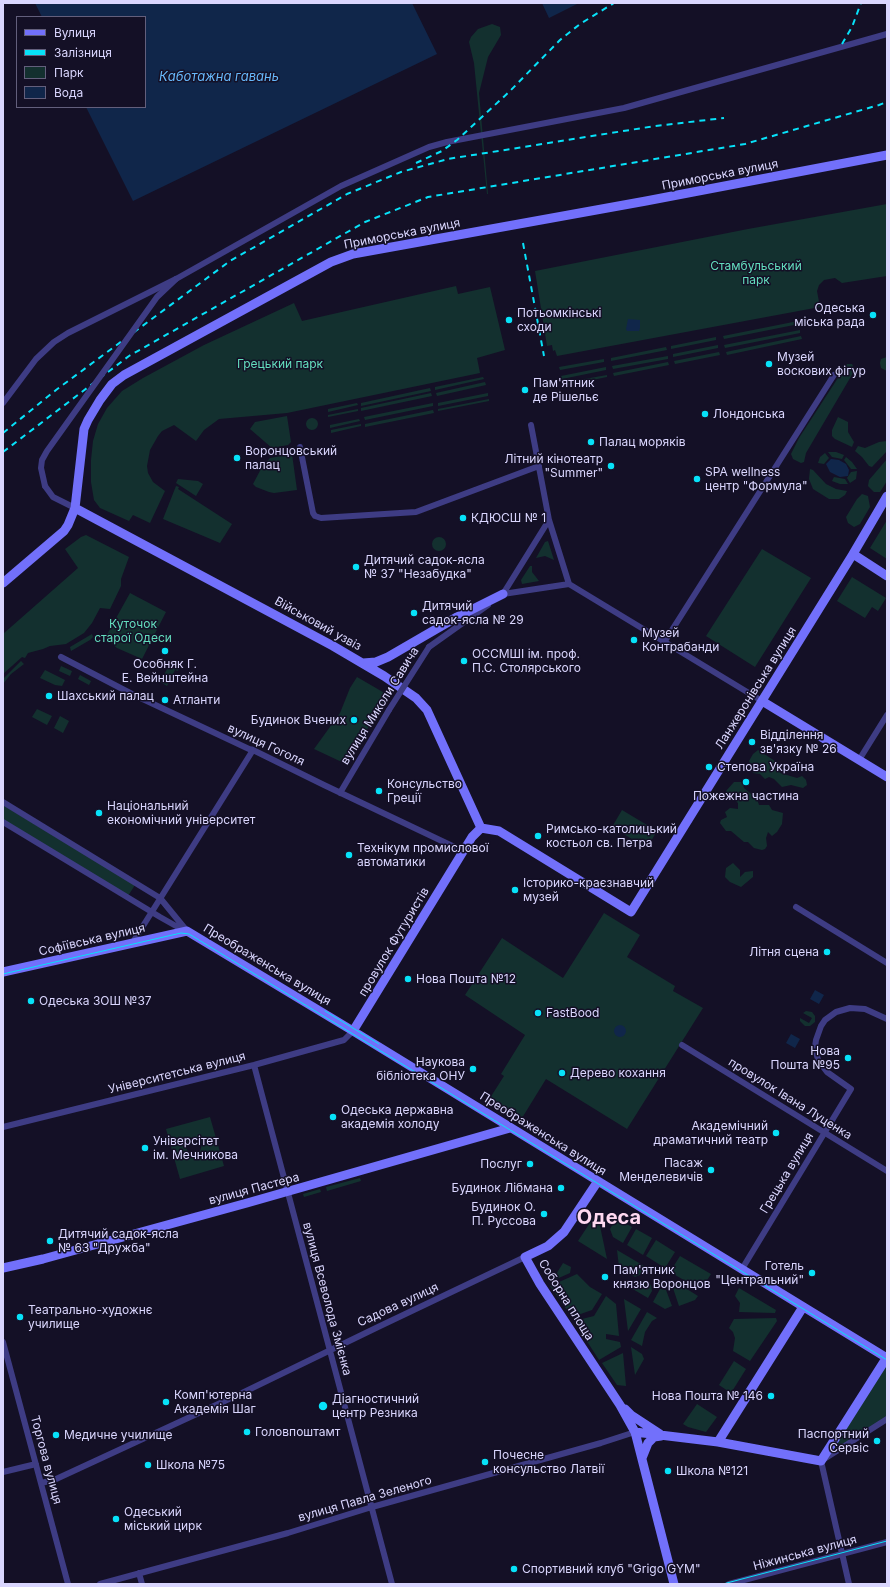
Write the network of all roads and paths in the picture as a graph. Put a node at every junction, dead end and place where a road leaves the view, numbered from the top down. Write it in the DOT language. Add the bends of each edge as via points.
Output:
graph roads {
  1 [pos="887,34"];
  2 [pos="887,155"];
  3 [pos="176,279"];
  4 [pos="834,375"];
  5 [pos="3,403"];
  6 [pos="531,425"];
  7 [pos="300,447"];
  8 [pos="539,466"];
  9 [pos="887,496"];
  10 [pos="75,508"];
  11 [pos="549,520"];
  12 [pos="853,554"];
  13 [pos="887,576"];
  14 [pos="3,582"];
  15 [pos="569,584"];
  16 [pos="503,594"];
  17 [pos="665,641"];
  18 [pos="61,657"];
  19 [pos="363,663"];
  20 [pos="762,701"];
  21 [pos="887,715"];
  22 [pos="253,750"];
  23 [pos="859,760"];
  24 [pos="887,777"];
  25 [pos="340,793"];
  26 [pos="3,802"];
  27 [pos="3,822"];
  28 [pos="481,828"];
  29 [pos="463,852"];
  30 [pos="160,898"];
  31 [pos="796,907"];
  32 [pos="151,912"];
  33 [pos="187,931"];
  34 [pos="133,942"];
  35 [pos="887,963"];
  36 [pos="3,972"];
  37 [pos="887,1019"];
  38 [pos="354,1030"];
  39 [pos="682,1045"];
  40 [pos="254,1065"];
  41 [pos="3,1127"];
  42 [pos="510,1128"];
  43 [pos="824,1133"];
  44 [pos="887,1171"];
  45 [pos="598,1181"];
  46 [pos="287,1192"];
  47 [pos="525,1257"];
  48 [pos="3,1268"];
  49 [pos="742,1269"];
  50 [pos="803,1307"];
  51 [pos="3,1342"];
  52 [pos="330,1351"];
  53 [pos="887,1357"];
  54 [pos="620,1404"];
  55 [pos="887,1419"];
  56 [pos="635,1432"];
  57 [pos="663,1435"];
  58 [pos="718,1442"];
  59 [pos="642,1459"];
  60 [pos="821,1461"];
  61 [pos="36,1464"];
  62 [pos="3,1472"];
  63 [pos="41,1483"];
  64 [pos="372,1507"];
  65 [pos="887,1542"];
  66 [pos="841,1554"];
  67 [pos="139,1573"];
  68 [pos="68,1584"];
  69 [pos="100,1584"];
  70 [pos="142,1584"];
  71 [pos="392,1584"];
  72 [pos="674,1584"];
  73 [pos="729,1584"];
  74 [pos="848,1584"];
  1 -- 3 [label="street" via="624,108 447,142 419,151 341,186"];
  2 -- 10 [label="street, Приморська вулиця" via="338,258 124,375 112,384 84,429"];
  3 -- 5 [label="street, bridge" via="54,342 36,359"];
  3 -- 10 [label="street, bridge" via="157,297 47,451 41,468 45,486 53,497"];
  4 -- 17 [label="street"];
  6 -- 8 [label="street"];
  7 -- 8 [label="street" via="313,513 321,518 416,512"];
  8 -- 11 [label="street"];
  9 -- 12 [label="street, Ланжеронівська вулиця"];
  10 -- 14 [label="street, Приморська вулиця" via="65,530"];
  10 -- 19 [label="street, Військовий узвіз"];
  11 -- 15 [label="street"];
  11 -- 16 [label="street"];
  12 -- 13 [label="street"];
  12 -- 20 [label="street, Ланжеронівська вулиця"];
  15 -- 16 [label="street"];
  15 -- 17 [label="street"];
  16 -- 19 [label="street" via="457,616 376,662"];
  16 -- 25 [label="street, вулиця Миколи Савича, bridge" via="430,647"];
  17 -- 20 [label="street"];
  18 -- 22 [label="street, вулиця Гоголя" via="132,694"];
  19 -- 28 [label="street, Військовий узвіз" via="416,698 427,710"];
  20 -- 23 [label="street"];
  20 -- 28 [label="street, Ланжеронівська вулиця" via="631,912 499,831"];
  21 -- 23 [label="street"];
  22 -- 25 [label="street, вулиця Гоголя"];
  22 -- 30 [label="street"];
  23 -- 24 [label="street"];
  25 -- 29 [label="street, вулиця Гоголя"];
  26 -- 30 [label="street, Преображенська вулиця"];
  27 -- 32 [label="street, Преображенська вулиця"];
  28 -- 29 [label="street, провулок Футуристів"];
  29 -- 38 [label="street, провулок Футуристів"];
  30 -- 32 [label="street"];
  30 -- 33 [label="street, Преображенська вулиця"];
  31 -- 35 [label="street"];
  32 -- 33 [label="street, Преображенська вулиця"];
  32 -- 34 [label="street"];
  33 -- 34 [label="street, Софіївська вулиця"];
  33 -- 38 [label="street, Преображенська вулиця"];
  34 -- 36 [label="street, Софіївська вулиця"];
  37 -- 43 [label="street, Грецька вулиця" via="865,1009 850,1008 836,1012 821,1026 815,1047 818,1060 827,1072 851,1089"];
  38 -- 40 [label="street, Університетська вулиця" via="344,1040"];
  38 -- 42 [label="street, Преображенська вулиця"];
  39 -- 43 [label="street, провулок Івана Луценка"];
  40 -- 41 [label="street, Університетська вулиця"];
  40 -- 46 [label="street, вулиця Всеволода Змієнка"];
  42 -- 45 [label="street, Преображенська вулиця"];
  42 -- 46 [label="street, вулиця Пастера"];
  43 -- 44 [label="street, провулок Івана Луценка"];
  43 -- 49 [label="street, Грецька вулиця"];
  45 -- 47 [label="street, Соборна площа" via="564,1232 548,1246"];
  45 -- 49 [label="street, Преображенська вулиця"];
  46 -- 48 [label="street, вулиця Пастера"];
  46 -- 52 [label="street, вулиця Всеволода Змієнка"];
  47 -- 52 [label="street, Садова вулиця"];
  47 -- 54 [label="street, Соборна площа" via="540,1284"];
  49 -- 50 [label="street, Преображенська вулиця"];
  50 -- 53 [label="street, Преображенська вулиця"];
  50 -- 58 [label="street"];
  51 -- 61 [label="street, Торгова вулиця"];
  52 -- 63 [label="street, Садова вулиця" via="61,1477"];
  52 -- 64 [label="street, вулиця Всеволода Змієнка"];
  53 -- 60 [label="street"];
  54 -- 56 [label="street, Соборна площа"];
  54 -- 57 [label="street, Соборна площа"];
  55 -- 60 [label="street"];
  56 -- 57 [label="street, Соборна площа"];
  56 -- 59 [label="street"];
  56 -- 64 [label="street, вулиця Павла Зеленого"];
  57 -- 58 [label="street, Соборна площа"];
  57 -- 59 [label="street" via="654,1437 648,1443"];
  58 -- 60 [label="street, Соборна площа"];
  59 -- 72 [label="street"];
  60 -- 66 [label="street"];
  61 -- 62 [label="street"];
  61 -- 63 [label="street, Торгова вулиця"];
  63 -- 68 [label="street, Торгова вулиця"];
  64 -- 67 [label="street, вулиця Павла Зеленого"];
  64 -- 71 [label="street, вулиця Всеволода Змієнка"];
  65 -- 66 [label="street, Ніжинська вулиця"];
  66 -- 73 [label="street, Ніжинська вулиця"];
  66 -- 74 [label="street"];
  67 -- 69 [label="street, вулиця Павла Зеленого"];
  67 -- 70 [label="street"];
}
